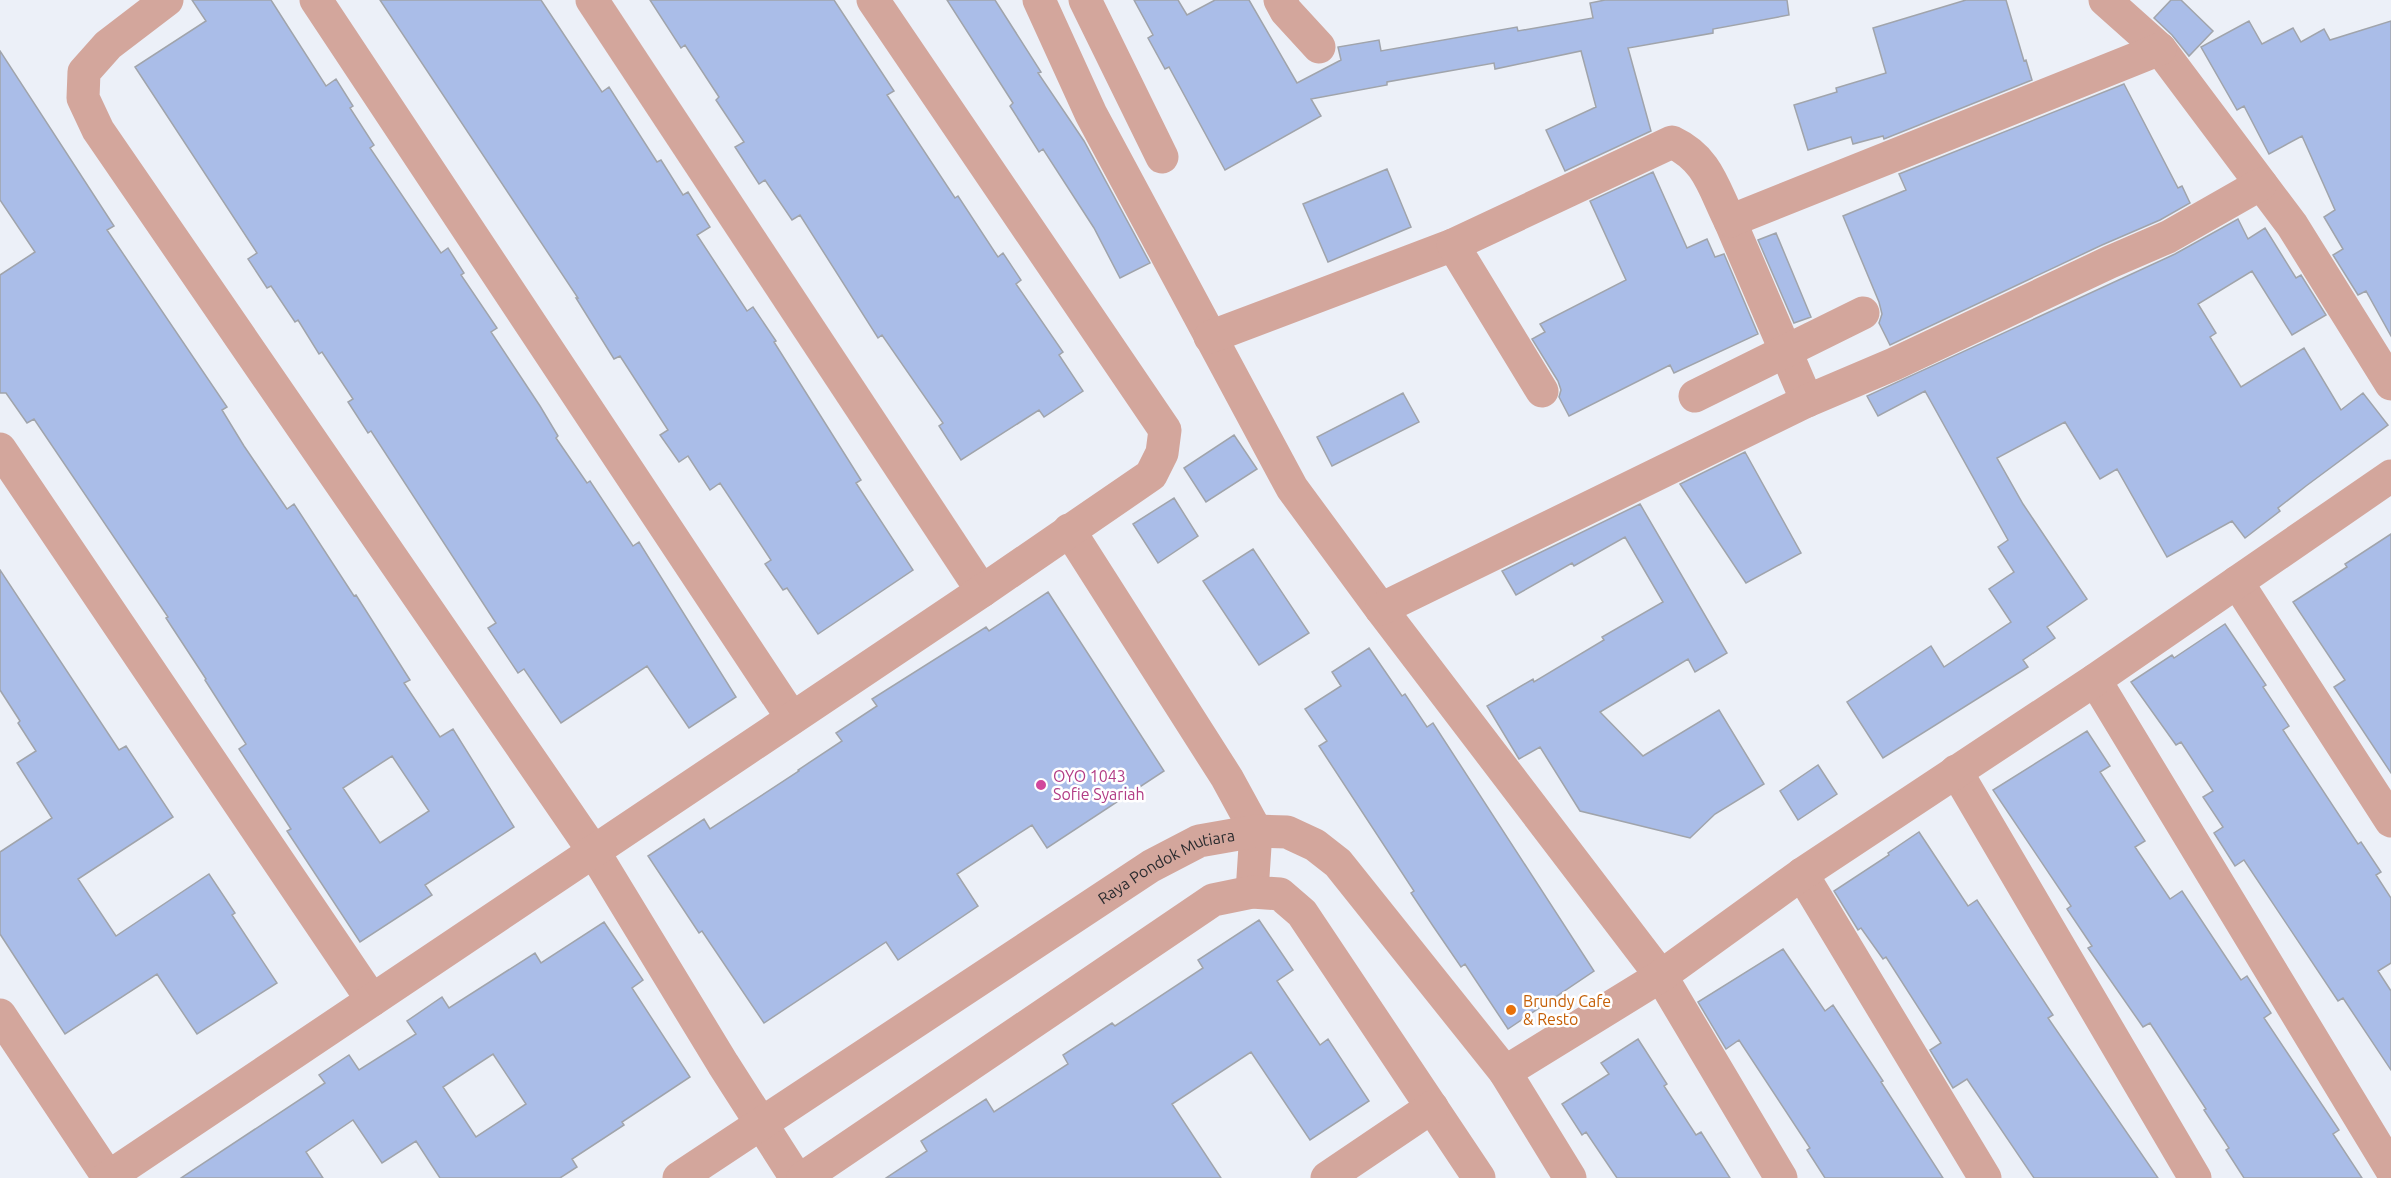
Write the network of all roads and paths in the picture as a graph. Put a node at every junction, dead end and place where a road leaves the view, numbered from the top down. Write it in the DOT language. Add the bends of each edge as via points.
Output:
graph roads {
  1 [pos="167,0"];
  2 [pos="316,0"];
  3 [pos="592,0"];
  4 [pos="873,0"];
  5 [pos="1039,0"];
  6 [pos="1085,0"];
  7 [pos="1280,0"];
  8 [pos="2104,0"];
  9 [pos="1318,47"];
  10 [pos="2160,49"];
  11 [pos="1162,158"];
  12 [pos="2261,184"];
  13 [pos="1730,221"];
  14 [pos="1453,245"];
  15 [pos="1863,313"];
  16 [pos="1210,337"];
  17 [pos="1786,353"];
  18 [pos="2391,384"];
  19 [pos="1542,391"];
  20 [pos="1695,396"];
  21 [pos="1807,401"];
  22 [pos="0,449"];
  23 [pos="2391,476"];
  24 [pos="1069,530"];
  25 [pos="2237,582"];
  26 [pos="982,591"];
  27 [pos="1382,609"];
  28 [pos="2095,680"];
  29 [pos="792,717"];
  30 [pos="1956,771"];
  31 [pos="2391,821"];
  32 [pos="1256,831"];
  33 [pos="594,852"];
  34 [pos="1802,874"];
  35 [pos="1252,892"];
  36 [pos="1661,976"];
  37 [pos="372,1000"];
  38 [pos="0,1015"];
  39 [pos="1505,1072"];
  40 [pos="1432,1107"];
  41 [pos="761,1124"];
  42 [pos="2391,1169"];
  43 [pos="688,1176"];
  44 [pos="107,1178"];
  45 [pos="796,1178"];
  46 [pos="803,1178"];
  47 [pos="1327,1178"];
  48 [pos="1479,1178"];
  49 [pos="1570,1178"];
  50 [pos="1781,1178"];
  51 [pos="1985,1178"];
  52 [pos="2195,1178"];
  1 -- 33 [label="street" via="108,45 84,72 83,98 98,130"];
  2 -- 29 [label="street"];
  3 -- 26 [label="street"];
  4 -- 24 [label="street" via="1165,430 1162,453 1151,475"];
  5 -- 16 [label="street" via="1091,114"];
  6 -- 11 [label="street"];
  7 -- 9 [label="street"];
  8 -- 10 [label="street"];
  10 -- 12 [label="street"];
  10 -- 13 [label="street"];
  12 -- 18 [label="street" via="2292,225"];
  12 -- 21 [label="street" via="2168,237"];
  13 -- 14 [label="street" via="1701,162 1672,142"];
  13 -- 17 [label="street"];
  14 -- 16 [label="street"];
  14 -- 19 [label="street"];
  15 -- 17 [label="street"];
  16 -- 27 [label="street" via="1292,488"];
  17 -- 20 [label="street"];
  17 -- 21 [label="street"];
  21 -- 27 [label="street"];
  22 -- 37 [label="street"];
  23 -- 25 [label="street"];
  24 -- 26 [label="street"];
  24 -- 32 [label="street" via="1227,778"];
  25 -- 28 [label="street"];
  25 -- 31 [label="street"];
  26 -- 29 [label="street"];
  27 -- 36 [label="street"];
  28 -- 30 [label="street"];
  28 -- 42 [label="street"];
  29 -- 33 [label="street"];
  30 -- 34 [label="street"];
  30 -- 52 [label="street"];
  32 -- 35 [label="street"];
  32 -- 39 [label="street, Raya Pondok Mutiara" via="1287,832 1315,845 1338,863"];
  32 -- 41 [label="street, Raya Pondok Mutiara" via="1199,841 1151,866"];
  33 -- 37 [label="street"];
  33 -- 41 [label="street"];
  34 -- 36 [label="street"];
  34 -- 51 [label="street"];
  35 -- 40 [label="street" via="1280,894 1302,913"];
  35 -- 46 [label="street" via="1213,900"];
  36 -- 39 [label="street"];
  36 -- 50 [label="street"];
  37 -- 44 [label="street"];
  38 -- 44 [label="street"];
  39 -- 49 [label="street, Raya Pondok Mutiara"];
  40 -- 47 [label="street"];
  40 -- 48 [label="street"];
  41 -- 43 [label="street, Raya Pondok Mutiara"];
  41 -- 45 [label="street"];
}
